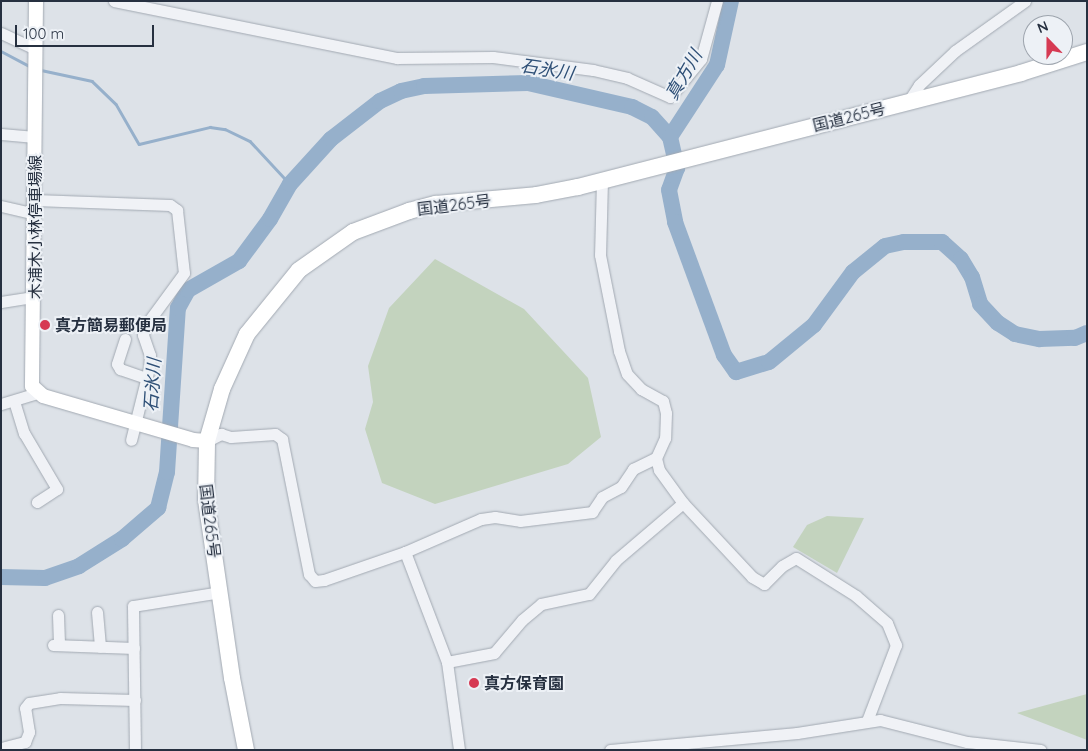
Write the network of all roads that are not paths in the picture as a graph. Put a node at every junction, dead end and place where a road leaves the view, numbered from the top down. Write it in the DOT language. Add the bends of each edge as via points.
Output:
graph roads {
  1 [pos="36,1"];
  2 [pos="114,1"];
  3 [pos="717,1"];
  4 [pos="1025,1"];
  5 [pos="1,33"];
  6 [pos="36,49"];
  7 [pos="1087,52"];
  8 [pos="908,102"];
  9 [pos="1,134"];
  10 [pos="35,137"];
  11 [pos="602,180"];
  12 [pos="1,206"];
  13 [pos="35,207"];
  14 [pos="34,296"];
  15 [pos="1,302"];
  16 [pos="125,339"];
  17 [pos="146,378"];
  18 [pos="36,393"];
  19 [pos="14,401"];
  20 [pos="1,404"];
  21 [pos="137,422"];
  22 [pos="131,440"];
  23 [pos="200,440"];
  24 [pos="656,458"];
  25 [pos="37,502"];
  26 [pos="684,503"];
  27 [pos="405,552"];
  28 [pos="220,592"];
  29 [pos="97,612"];
  30 [pos="58,616"];
  31 [pos="100,647"];
  32 [pos="134,648"];
  33 [pos="447,662"];
  34 [pos="135,700"];
  35 [pos="867,721"];
  36 [pos="1,748"];
  37 [pos="135,750"];
  38 [pos="246,750"];
  39 [pos="458,750"];
  40 [pos="610,750"];
  41 [pos="1041,750"];
  1 -- 6 [label="main road, 木浦木小林停車場線"];
  2 -- 3 [label="street" via="397,58 493,57 593,70 627,78 670,97 701,59"];
  4 -- 8 [label="street" via="956,51 919,86"];
  5 -- 6 [label="street"];
  6 -- 10 [label="main road, 木浦木小林停車場線"];
  7 -- 8 [label="highway, 国道265号"];
  8 -- 11 [label="highway, 国道265号"];
  9 -- 10 [label="street"];
  10 -- 13 [label="main road, 木浦木小林停車場線"];
  11 -- 23 [label="highway, 国道265号" via="536,196 436,204 409,210 353,232 300,270 246,334"];
  11 -- 24 [label="street" via="600,254 619,351 627,374 641,389 663,401 666,412 665,438"];
  12 -- 13 [label="street"];
  13 -- 14 [label="main road, 木浦木小林停車場線"];
  13 -- 17 [label="street" via="170,205 177,210 184,273 144,326 143,335 150,355"];
  14 -- 15 [label="street"];
  14 -- 18 [label="main road, 木浦木小林停車場線" via="31,378"];
  16 -- 17 [label="street" via="117,364 120,369"];
  17 -- 21 [label="street"];
  18 -- 19 [label="street"];
  18 -- 21 [label="main road"];
  19 -- 20 [label="street"];
  19 -- 25 [label="street" via="24,433 57,489"];
  21 -- 22 [label="street"];
  21 -- 23 [label="main road"];
  23 -- 27 [label="street" via="221,434 231,437 275,434 282,439 309,574 315,581"];
  23 -- 28 [label="highway, 国道265号"];
  24 -- 26 [label="street" via="659,470"];
  24 -- 27 [label="street" via="633,469 621,487 602,497 592,512 539,516 520,521 495,517 481,519"];
  26 -- 33 [label="street" via="616,560 600,585 589,594 541,604 522,620 494,653"];
  26 -- 35 [label="street" via="752,577 764,584 782,566 796,558 856,596 887,622 896,645"];
  27 -- 33 [label="street"];
  28 -- 32 [label="street" via="133,606"];
  28 -- 38 [label="highway, 国道265号"];
  29 -- 31 [label="street"];
  30 -- 31 [label="street" via="56,645"];
  31 -- 32 [label="street"];
  32 -- 34 [label="street"];
  33 -- 39 [label="street"];
  34 -- 36 [label="street" via="60,698 29,703 25,708 29,732 25,742"];
  34 -- 37 [label="street"];
  35 -- 40 [label="street" via="796,733"];
  35 -- 41 [label="street" via="895,722 967,742"];
}
